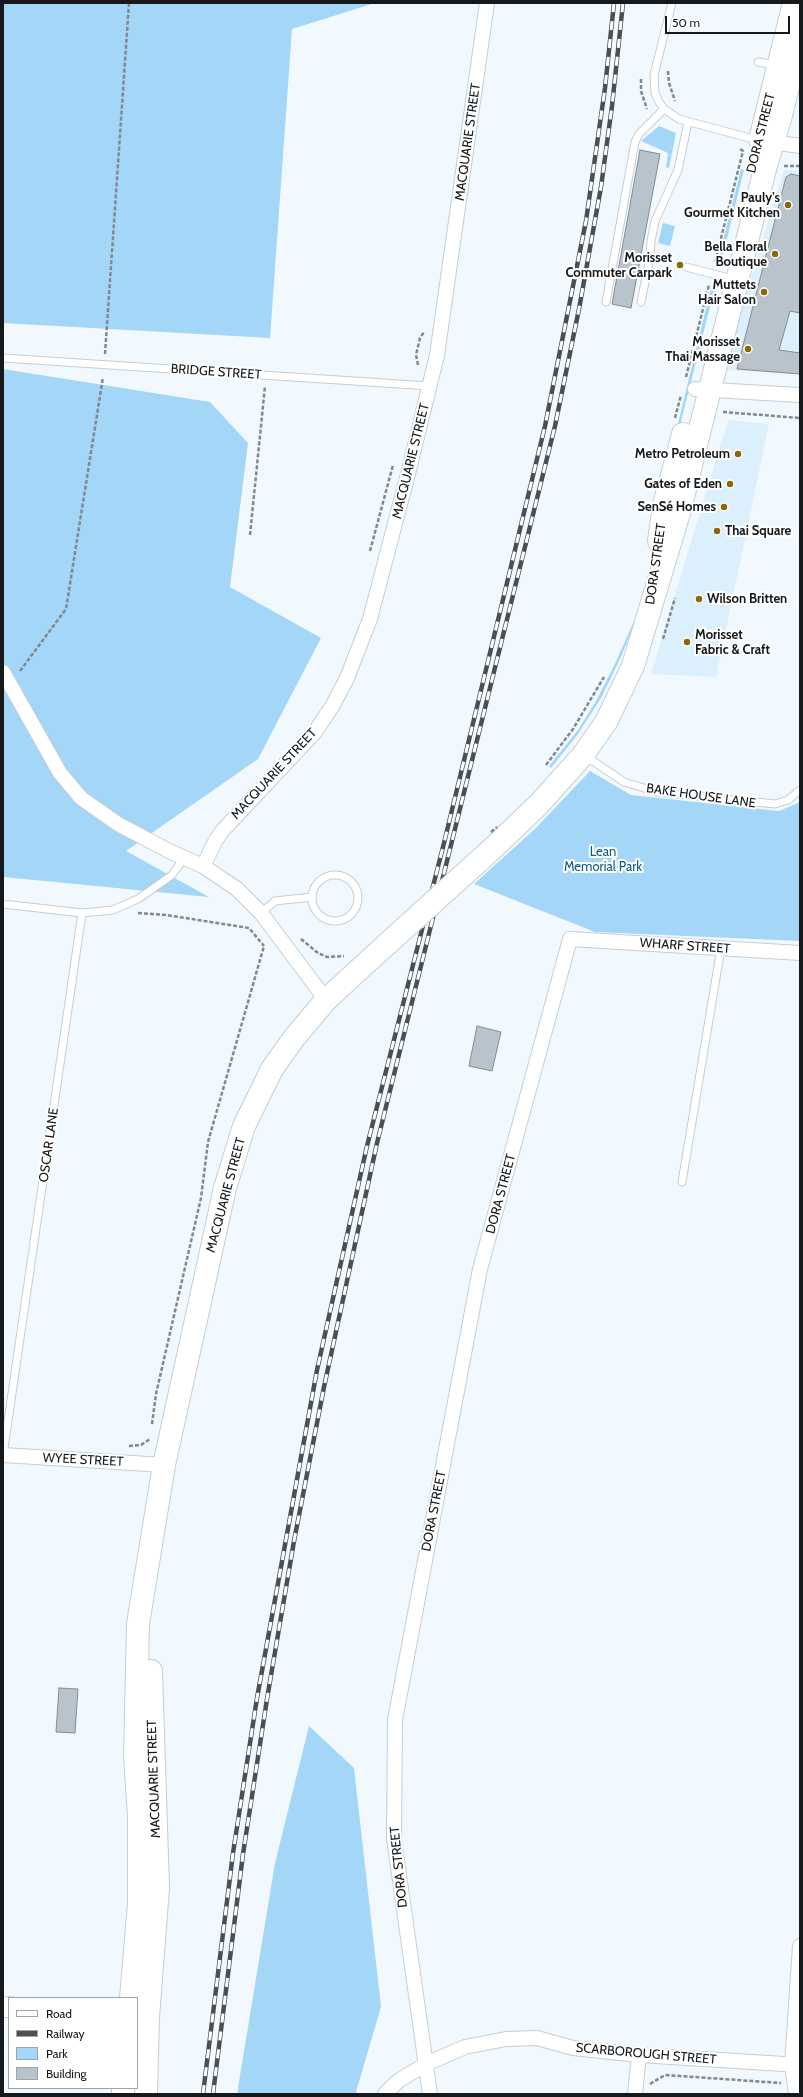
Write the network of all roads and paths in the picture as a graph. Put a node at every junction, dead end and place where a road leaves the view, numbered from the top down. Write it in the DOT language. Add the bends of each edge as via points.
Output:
graph roads {
  1 [pos="487,3"];
  2 [pos="672,3"];
  3 [pos="794,3"];
  4 [pos="800,38"];
  5 [pos="668,69"];
  6 [pos="642,76"];
  7 [pos="680,104"];
  8 [pos="664,109"];
  9 [pos="654,117"];
  10 [pos="688,122"];
  11 [pos="734,145"];
  12 [pos="758,145"];
  13 [pos="800,146"];
  14 [pos="784,166"];
  15 [pos="800,166"];
  16 [pos="686,267"];
  17 [pos="718,276"];
  18 [pos="606,302"];
  19 [pos="640,302"];
  20 [pos="425,331"];
  21 [pos="3,358"];
  22 [pos="266,376"];
  23 [pos="414,385"];
  24 [pos="430,386"];
  25 [pos="693,387"];
  26 [pos="800,396"];
  27 [pos="719,412"];
  28 [pos="800,418"];
  29 [pos="674,424"];
  30 [pos="394,462"];
  31 [pos="250,534"];
  32 [pos="370,554"];
  33 [pos="608,671"];
  34 [pos="3,672"];
  35 [pos="583,754"];
  36 [pos="542,771"];
  37 [pos="800,790"];
  38 [pos="501,823"];
  39 [pos="497,827"];
  40 [pos="491,850"];
  41 [pos="184,858"];
  42 [pos="203,866"];
  43 [pos="312,897"];
  44 [pos="3,904"];
  45 [pos="261,912"];
  46 [pos="82,913"];
  47 [pos="570,939"];
  48 [pos="264,946"];
  49 [pos="721,948"];
  50 [pos="800,954"];
  51 [pos="326,1000"];
  52 [pos="682,1182"];
  53 [pos="127,1446"];
  54 [pos="3,1455"];
  55 [pos="164,1465"];
  56 [pos="800,1946"];
  57 [pos="130,1997"];
  58 [pos="143,2016"];
  59 [pos="638,2055"];
  60 [pos="426,2064"];
  61 [pos="796,2065"];
  62 [pos="781,2083"];
  63 [pos="639,2090"];
  64 [pos="146,2094"];
  65 [pos="385,2094"];
  66 [pos="430,2094"];
  67 [pos="796,2094"];
  1 -- 24 [label="street, MACQUARIE STREET" via="446,296"];
  2 -- 8 [label="lane" via="654,75 655,93"];
  3 -- 12 [label="main road, DORA STREET" via="768,64"];
  4 -- 12 [label="main road, DORA STREET"];
  5 -- 7 [label="path" via="669,83 675,101"];
  6 -- 9 [label="path" via="643,101"];
  8 -- 9 [label="lane"];
  8 -- 10 [label="lane"];
  9 -- 18 [label="lane" via="638,134 635,142"];
  10 -- 12 [label="lane"];
  10 -- 19 [label="lane" via="678,170 655,221"];
  11 -- 12 [label="path"];
  12 -- 13 [label="street"];
  12 -- 17 [label="main road, DORA STREET"];
  12 -- 17 [label="path"];
  12 -- 25 [label="main road, DORA STREET" via="763,177"];
  14 -- 15 [label="path"];
  16 -- 17 [label="lane"];
  17 -- 25 [label="path"];
  17 -- 25 [label="main road, DORA STREET" via="705,358"];
  20 -- 23 [label="path" via="420,338 416,355 418,364"];
  21 -- 22 [label="lane, BRIDGE STREET"];
  22 -- 23 [label="lane, BRIDGE STREET"];
  22 -- 31 [label="path"];
  23 -- 24 [label="lane, BRIDGE STREET"];
  24 -- 42 [label="street, MACQUARIE STREET" via="378,592 347,678 315,732 223,830"];
  25 -- 26 [label="street"];
  25 -- 29 [label="path"];
  25 -- 35 [label="main road, DORA STREET" via="679,513 649,614 624,688 606,722"];
  27 -- 28 [label="path"];
  30 -- 32 [label="path"];
  33 -- 36 [label="path" via="586,710"];
  34 -- 41 [label="street" via="60,774 81,798 118,824"];
  35 -- 37 [label="lane, BAKE HOUSE LANE" via="624,782 657,792 775,804 788,800"];
  35 -- 40 [label="main road, DORA STREET" via="539,804"];
  38 -- 39 [label="path"];
  40 -- 51 [label="main road, MACQUARIE STREET, bridge"];
  41 -- 42 [label="street"];
  41 -- 46 [label="lane" via="172,875 138,899 114,910"];
  42 -- 45 [label="street" via="237,889"];
  43 -- 43 [label="lane" via="317,883 323,878 339,875 353,882 359,898 354,913 342,921 334,922 316,911"];
  43 -- 45 [label="lane" via="275,901"];
  44 -- 46 [label="lane"];
  45 -- 51 [label="street"];
  46 -- 54 [label="lane, OSCAR LANE"];
  47 -- 49 [label="street, WHARF STREET"];
  47 -- 60 [label="street, DORA STREET" via="480,1269 395,1720 394,1839"];
  48 -- 53 [label="path" via="208,1142 201,1198 156,1394 150,1440 141,1445"];
  49 -- 50 [label="street, WHARF STREET"];
  49 -- 52 [label="lane"];
  51 -- 55 [label="main road, MACQUARIE STREET" via="272,1069 244,1126 225,1188"];
  54 -- 55 [label="street, WYEE STREET"];
  55 -- 57 [label="main road, MACQUARIE STREET" via="138,1624 135,1756 139,1816 139,1904"];
  55 -- 58 [label="main road, MACQUARIE STREET" via="150,1643 158,1888"];
  56 -- 61 [label="street"];
  58 -- 64 [label="main road, MACQUARIE STREET"];
  59 -- 60 [label="street, SCARBOROUGH STREET" via="573,2048 537,2038 506,2039 465,2047"];
  59 -- 61 [label="street, SCARBOROUGH STREET"];
  59 -- 63 [label="street"];
  60 -- 65 [label="street, SCARBOROUGH STREET" via="398,2080"];
  60 -- 66 [label="street, DORA STREET"];
  61 -- 67 [label="street"];
  62 -- 63 [label="path" via="665,2075"];
}
